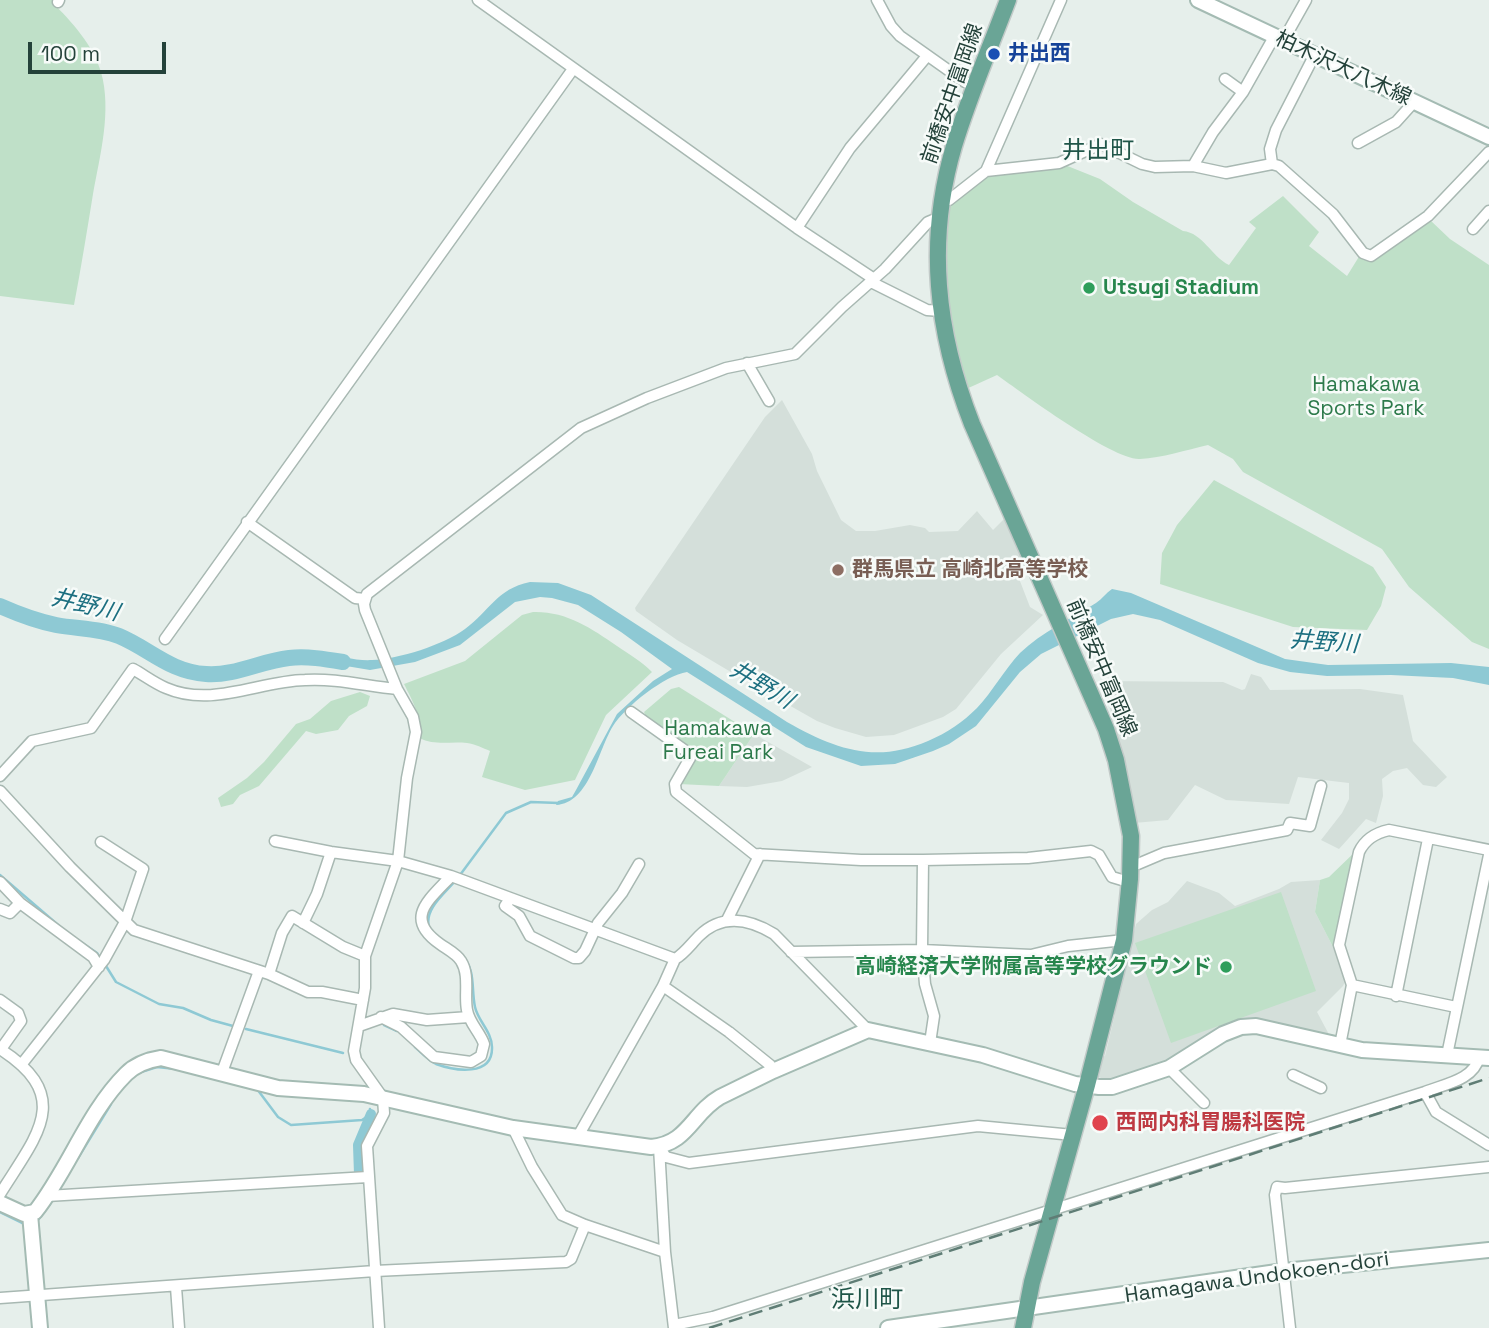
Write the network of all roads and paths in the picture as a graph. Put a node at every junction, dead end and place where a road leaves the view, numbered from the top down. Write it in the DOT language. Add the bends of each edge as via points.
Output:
graph roads {
  1 [pos="478,0"];
  2 [pos="877,0"];
  3 [pos="1008,0"];
  4 [pos="1061,0"];
  5 [pos="1198,0"];
  6 [pos="1306,0"];
  7 [pos="1278,39"];
  8 [pos="927,56"];
  9 [pos="1314,56"];
  10 [pos="573,69"];
  11 [pos="1225,79"];
  12 [pos="976,86"];
  13 [pos="1243,92"];
  14 [pos="1414,102"];
  15 [pos="1489,136"];
  16 [pos="1358,143"];
  17 [pos="1489,152"];
  18 [pos="1272,164"];
  19 [pos="1193,166"];
  20 [pos="986,171"];
  21 [pos="941,210"];
  22 [pos="1489,211"];
  23 [pos="797,228"];
  24 [pos="1472,229"];
  25 [pos="873,281"];
  26 [pos="941,311"];
  27 [pos="747,363"];
  28 [pos="769,401"];
  29 [pos="247,522"];
  30 [pos="365,599"];
  31 [pos="165,639"];
  32 [pos="397,689"];
  33 [pos="634,709"];
  34 [pos="0,776"];
  35 [pos="1321,786"];
  36 [pos="0,792"];
  37 [pos="1428,839"];
  38 [pos="275,841"];
  39 [pos="101,842"];
  40 [pos="331,852"];
  41 [pos="1489,852"];
  42 [pos="760,854"];
  43 [pos="923,859"];
  44 [pos="398,861"];
  45 [pos="639,864"];
  46 [pos="1130,872"];
  47 [pos="456,878"];
  48 [pos="0,883"];
  49 [pos="510,899"];
  50 [pos="20,903"];
  51 [pos="0,909"];
  52 [pos="727,920"];
  53 [pos="125,922"];
  54 [pos="303,923"];
  55 [pos="596,929"];
  56 [pos="1124,940"];
  57 [pos="922,950"];
  58 [pos="791,952"];
  59 [pos="365,956"];
  60 [pos="675,959"];
  61 [pos="99,967"];
  62 [pos="264,973"];
  63 [pos="1352,985"];
  64 [pos="663,986"];
  65 [pos="1396,996"];
  66 [pos="0,1000"];
  67 [pos="363,1000"];
  68 [pos="1456,1007"];
  69 [pos="381,1017"];
  70 [pos="469,1017"];
  71 [pos="359,1026"];
  72 [pos="868,1030"];
  73 [pos="930,1043"];
  74 [pos="1340,1045"];
  75 [pos="1,1049"];
  76 [pos="1447,1055"];
  77 [pos="1484,1057"];
  78 [pos="21,1065"];
  79 [pos="1170,1068"];
  80 [pos="773,1071"];
  81 [pos="221,1075"];
  82 [pos="1293,1075"];
  83 [pos="1087,1085"];
  84 [pos="1321,1088"];
  85 [pos="1425,1092"];
  86 [pos="383,1098"];
  87 [pos="1204,1104"];
  88 [pos="513,1128"];
  89 [pos="1073,1135"];
  90 [pos="577,1138"];
  91 [pos="1489,1145"];
  92 [pos="659,1147"];
  93 [pos="1489,1167"];
  94 [pos="368,1177"];
  95 [pos="0,1194"];
  96 [pos="47,1196"];
  97 [pos="0,1203"];
  98 [pos="1052,1210"];
  99 [pos="30,1214"];
  100 [pos="585,1226"];
  101 [pos="1489,1250"];
  102 [pos="664,1252"];
  103 [pos="375,1271"];
  104 [pos="1284,1271"];
  105 [pos="176,1287"];
  106 [pos="38,1295"];
  107 [pos="0,1297"];
  108 [pos="1026,1308"];
  109 [pos="674,1327"];
  110 [pos="40,1328"];
  111 [pos="179,1328"];
  112 [pos="379,1328"];
  113 [pos="888,1328"];
  114 [pos="1023,1328"];
  115 [pos="1290,1328"];
  1 -- 10 [label="street"];
  2 -- 8 [label="street" via="894,30"];
  3 -- 12 [label="main road, 前橋安中富岡線"];
  4 -- 20 [label="street"];
  5 -- 7 [label="street, 柏木沢大八木線"];
  6 -- 7 [label="street"];
  7 -- 9 [label="street, 柏木沢大八木線"];
  7 -- 13 [label="street"];
  8 -- 12 [label="street"];
  8 -- 23 [label="street" via="849,148"];
  9 -- 14 [label="street, 柏木沢大八木線"];
  9 -- 18 [label="street" via="1276,130 1270,149"];
  10 -- 23 [label="street"];
  10 -- 29 [label="street"];
  11 -- 13 [label="street"];
  12 -- 21 [label="main road, 前橋安中富岡線" via="955,143"];
  13 -- 19 [label="street"];
  14 -- 15 [label="street, 柏木沢大八木線"];
  14 -- 16 [label="street" via="1396,122"];
  17 -- 18 [label="street" via="1428,216 1371,256 1363,253 1333,214"];
  18 -- 19 [label="street" via="1226,173"];
  19 -- 20 [label="street" via="1142,164 1101,144 1052,165"];
  20 -- 21 [label="street"];
  21 -- 25 [label="street"];
  21 -- 26 [label="main road, 前橋安中富岡線" via="937,270"];
  22 -- 24 [label="street"];
  23 -- 25 [label="street"];
  25 -- 26 [label="street" via="927,310"];
  25 -- 27 [label="street" via="795,354"];
  26 -- 46 [label="main road, 前橋安中富岡線" via="963,402 1070,643 1116,760 1131,836"];
  27 -- 28 [label="street"];
  27 -- 30 [label="street" via="647,398 581,428"];
  29 -- 30 [label="street" via="355,598"];
  29 -- 31 [label="street"];
  30 -- 32 [label="street" via="365,610"];
  32 -- 34 [label="street" via="307,679 225,695 188,694 167,689 133,669 91,728 32,741"];
  32 -- 44 [label="street" via="414,717 416,732"];
  33 -- 42 [label="street" via="690,754 674,786 679,795 750,852"];
  35 -- 46 [label="street" via="1310,825 1290,823 1287,830 1164,853"];
  36 -- 53 [label="street"];
  37 -- 41 [label="street"];
  37 -- 63 [label="street" via="1389,830 1374,835 1361,848 1339,945"];
  37 -- 65 [label="street"];
  38 -- 40 [label="street"];
  39 -- 53 [label="street" via="144,869"];
  40 -- 44 [label="street"];
  40 -- 54 [label="street"];
  41 -- 68 [label="street"];
  42 -- 43 [label="street"];
  42 -- 52 [label="street"];
  43 -- 46 [label="street" via="1027,858 1091,851 1099,855 1112,877 1122,880"];
  43 -- 57 [label="street"];
  44 -- 47 [label="street"];
  44 -- 59 [label="street"];
  45 -- 55 [label="street"];
  46 -- 56 [label="main road, 前橋安中富岡線"];
  47 -- 49 [label="street"];
  47 -- 70 [label="street" via="425,905 421,919 428,935 462,962"];
  48 -- 50 [label="street"];
  49 -- 55 [label="street"];
  49 -- 55 [label="street" via="505,906 519,916 530,936 575,958 585,951"];
  50 -- 51 [label="street" via="10,913"];
  50 -- 61 [label="street" via="93,957"];
  52 -- 58 [label="street" via="766,929"];
  52 -- 60 [label="street" via="713,924"];
  53 -- 61 [label="street"];
  53 -- 62 [label="street" via="134,930"];
  54 -- 59 [label="street"];
  54 -- 62 [label="street" via="292,916"];
  55 -- 60 [label="street"];
  56 -- 57 [label="street" via="1068,946 1031,956"];
  56 -- 83 [label="main road, 前橋安中富岡線"];
  57 -- 58 [label="street"];
  57 -- 73 [label="street" via="934,1016"];
  58 -- 72 [label="street"];
  59 -- 67 [label="street"];
  60 -- 64 [label="street"];
  61 -- 78 [label="street"];
  62 -- 67 [label="street" via="308,992"];
  62 -- 81 [label="street"];
  63 -- 65 [label="street"];
  63 -- 74 [label="street"];
  64 -- 80 [label="street" via="729,1032"];
  64 -- 90 [label="street"];
  65 -- 68 [label="street"];
  66 -- 75 [label="street" via="18,1013 21,1021"];
  67 -- 71 [label="street"];
  68 -- 76 [label="street"];
  69 -- 70 [label="street"];
  69 -- 70 [label="street" via="401,1027 434,1057 471,1062 481,1056 484,1044"];
  69 -- 71 [label="street"];
  71 -- 86 [label="street" via="354,1058"];
  72 -- 73 [label="street"];
  72 -- 80 [label="street"];
  73 -- 83 [label="street"];
  74 -- 76 [label="street"];
  74 -- 79 [label="street" via="1270,1027 1241,1027"];
  75 -- 78 [label="street"];
  76 -- 77 [label="street"];
  77 -- 85 [label="street" via="1469,1075"];
  78 -- 95 [label="street" via="40,1087 43,1105 36,1135"];
  79 -- 83 [label="street" via="1112,1087"];
  79 -- 87 [label="street"];
  80 -- 92 [label="street" via="712,1101 680,1137"];
  81 -- 86 [label="street" via="278,1088"];
  81 -- 96 [label="street" via="160,1058 127,1072 106,1098"];
  82 -- 84 [label="street"];
  83 -- 89 [label="main road, 前橋安中富岡線"];
  85 -- 91 [label="street" via="1436,1112"];
  85 -- 98 [label="street"];
  86 -- 88 [label="street"];
  86 -- 94 [label="street" via="384,1113 367,1146"];
  88 -- 90 [label="street"];
  88 -- 100 [label="street" via="562,1215"];
  89 -- 92 [label="street" via="978,1126 689,1163 666,1157"];
  89 -- 98 [label="main road, 前橋安中富岡線"];
  90 -- 92 [label="street"];
  92 -- 102 [label="street"];
  93 -- 104 [label="street" via="1277,1186"];
  94 -- 96 [label="street"];
  94 -- 103 [label="street"];
  96 -- 99 [label="street"];
  97 -- 99 [label="street"];
  98 -- 108 [label="main road, 前橋安中富岡線"];
  98 -- 109 [label="street"];
  99 -- 106 [label="street"];
  100 -- 102 [label="street"];
  100 -- 103 [label="street" via="566,1262"];
  101 -- 104 [label="street, Hamagawa Undokoen-dori"];
  102 -- 109 [label="street"];
  103 -- 105 [label="street"];
  103 -- 112 [label="street"];
  104 -- 108 [label="street, Hamagawa Undokoen-dori"];
  104 -- 115 [label="street"];
  105 -- 106 [label="street"];
  105 -- 111 [label="street"];
  106 -- 107 [label="street"];
  106 -- 110 [label="street"];
  108 -- 113 [label="street, Hamagawa Undokoen-dori"];
  108 -- 114 [label="main road, 前橋安中富岡線"];
}
